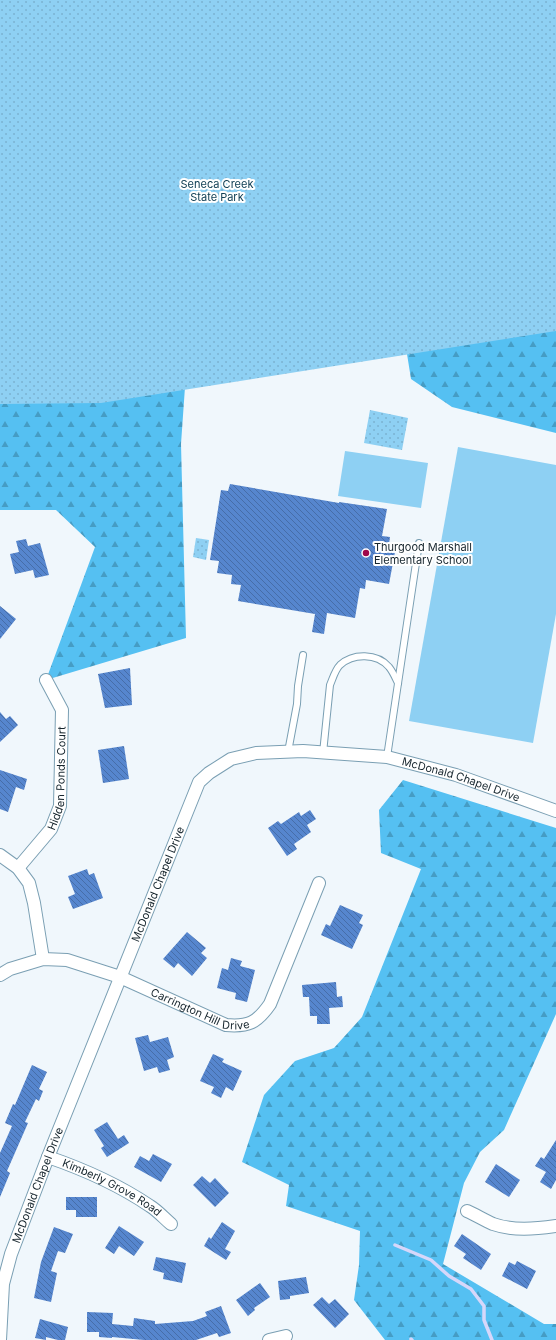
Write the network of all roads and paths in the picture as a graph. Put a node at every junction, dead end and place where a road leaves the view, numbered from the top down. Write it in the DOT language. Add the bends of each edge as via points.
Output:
graph roads {
  1 [pos="419,544"];
  2 [pos="303,655"];
  3 [pos="46,680"];
  4 [pos="398,685"];
  5 [pos="288,752"];
  6 [pos="323,753"];
  7 [pos="388,758"];
  8 [pos="556,811"];
  9 [pos="0,855"];
  10 [pos="18,868"];
  11 [pos="319,883"];
  12 [pos="43,959"];
  13 [pos="0,975"];
  14 [pos="120,977"];
  15 [pos="48,1157"];
  16 [pos="467,1211"];
  17 [pos="171,1224"];
  18 [pos="556,1226"];
  19 [pos="286,1336"];
  20 [pos="0,1340"];
  21 [pos="269,1340"];
  1 -- 4 [label="lane"];
  2 -- 5 [label="lane"];
  3 -- 10 [label="street, Hidden Ponds Court" via="62,710 60,806 51,829"];
  4 -- 6 [label="lane" via="388,666 373,658 360,656 340,666 330,685"];
  4 -- 7 [label="lane"];
  5 -- 6 [label="street, McDonald Chapel Drive"];
  5 -- 14 [label="street, McDonald Chapel Drive" via="256,753 231,760 199,782"];
  6 -- 7 [label="street, McDonald Chapel Drive"];
  7 -- 8 [label="street, McDonald Chapel Drive" via="456,775"];
  9 -- 10 [label="street"];
  10 -- 12 [label="street" via="29,883"];
  11 -- 14 [label="street, Carrington Hill Drive" via="270,1004 263,1015 251,1024 226,1025"];
  12 -- 13 [label="street, Carrington Hill Drive" via="10,969"];
  12 -- 14 [label="street, Carrington Hill Drive" via="67,960"];
  14 -- 15 [label="street, McDonald Chapel Drive"];
  15 -- 17 [label="street, Kimberly Grove Road" via="121,1189 151,1207"];
  15 -- 20 [label="street, McDonald Chapel Drive" via="11,1254 3,1284"];
  16 -- 18 [label="street" via="494,1224 515,1229"];
  19 -- 21 [label="street"];
}
